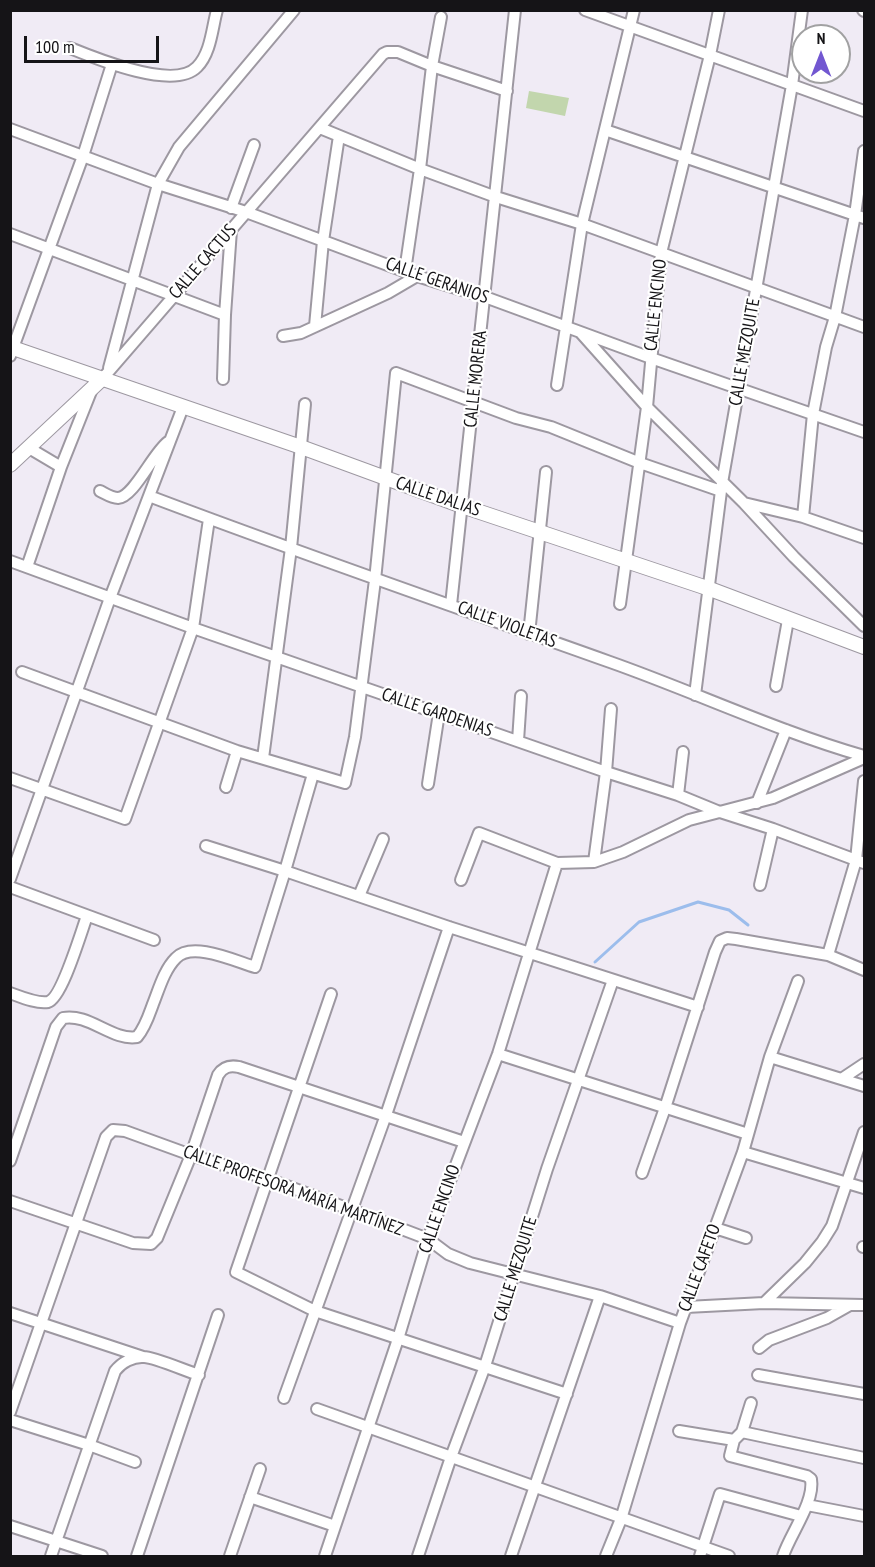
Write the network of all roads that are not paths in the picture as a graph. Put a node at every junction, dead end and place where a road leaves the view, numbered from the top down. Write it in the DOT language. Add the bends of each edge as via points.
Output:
graph roads {
  1 [pos="217,10"];
  2 [pos="294,10"];
  3 [pos="515,10"];
  4 [pos="585,10"];
  5 [pos="634,10"];
  6 [pos="719,10"];
  7 [pos="802,10"];
  8 [pos="441,17"];
  9 [pos="629,26"];
  10 [pos="70,48"];
  11 [pos="710,55"];
  12 [pos="112,64"];
  13 [pos="432,66"];
  14 [pos="792,85"];
  15 [pos="507,91"];
  16 [pos="864,111"];
  17 [pos="320,128"];
  18 [pos="10,129"];
  19 [pos="604,130"];
  20 [pos="339,136"];
  21 [pos="254,145"];
  22 [pos="864,151"];
  23 [pos="83,156"];
  24 [pos="686,157"];
  25 [pos="420,169"];
  26 [pos="158,184"];
  27 [pos="774,188"];
  28 [pos="496,197"];
  29 [pos="231,208"];
  30 [pos="246,212"];
  31 [pos="860,217"];
  32 [pos="582,224"];
  33 [pos="231,230"];
  34 [pos="10,234"];
  35 [pos="323,241"];
  36 [pos="50,249"];
  37 [pos="661,253"];
  38 [pos="405,271"];
  39 [pos="417,276"];
  40 [pos="132,281"];
  41 [pos="756,286"];
  42 [pos="173,295"];
  43 [pos="485,297"];
  44 [pos="225,315"];
  45 [pos="835,316"];
  46 [pos="315,326"];
  47 [pos="565,326"];
  48 [pos="864,327"];
  49 [pos="580,331"];
  50 [pos="283,336"];
  51 [pos="11,350"];
  52 [pos="651,358"];
  53 [pos="106,375"];
  54 [pos="224,379"];
  55 [pos="557,385"];
  56 [pos="92,388"];
  57 [pos="738,388"];
  58 [pos="474,401"];
  59 [pos="305,404"];
  60 [pos="647,406"];
  61 [pos="183,407"];
  62 [pos="813,414"];
  63 [pos="864,432"];
  64 [pos="169,440"];
  65 [pos="29,447"];
  66 [pos="302,447"];
  67 [pos="640,463"];
  68 [pos="10,465"];
  69 [pos="61,467"];
  70 [pos="546,472"];
  71 [pos="385,478"];
  72 [pos="721,487"];
  73 [pos="100,491"];
  74 [pos="149,496"];
  75 [pos="744,503"];
  76 [pos="462,506"];
  77 [pos="803,517"];
  78 [pos="209,519"];
  79 [pos="541,531"];
  80 [pos="864,538"];
  81 [pos="291,548"];
  82 [pos="10,561"];
  83 [pos="626,561"];
  84 [pos="27,567"];
  85 [pos="375,580"];
  86 [pos="710,589"];
  87 [pos="110,597"];
  88 [pos="620,603"];
  89 [pos="451,605"];
  90 [pos="788,620"];
  91 [pos="864,626"];
  92 [pos="193,628"];
  93 [pos="529,634"];
  94 [pos="864,647"];
  95 [pos="277,656"];
  96 [pos="22,672"];
  97 [pos="361,686"];
  98 [pos="776,686"];
  99 [pos="76,691"];
  100 [pos="695,695"];
  101 [pos="521,696"];
  102 [pos="611,709"];
  103 [pos="439,713"];
  104 [pos="160,722"];
  105 [pos="786,730"];
  106 [pos="518,741"];
  107 [pos="237,751"];
  108 [pos="683,753"];
  109 [pos="864,757"];
  110 [pos="263,758"];
  111 [pos="606,772"];
  112 [pos="313,774"];
  113 [pos="10,778"];
  114 [pos="864,781"];
  115 [pos="428,784"];
  116 [pos="226,787"];
  117 [pos="43,790"];
  118 [pos="678,795"];
  119 [pos="757,803"];
  120 [pos="717,811"];
  121 [pos="773,829"];
  122 [pos="383,839"];
  123 [pos="206,846"];
  124 [pos="594,862"];
  125 [pos="860,862"];
  126 [pos="557,863"];
  127 [pos="285,871"];
  128 [pos="10,879"];
  129 [pos="461,880"];
  130 [pos="760,885"];
  131 [pos="10,887"];
  132 [pos="359,896"];
  133 [pos="87,916"];
  134 [pos="449,927"];
  135 [pos="154,940"];
  136 [pos="529,953"];
  137 [pos="828,955"];
  138 [pos="864,970"];
  139 [pos="612,980"];
  140 [pos="798,981"];
  141 [pos="10,993"];
  142 [pos="331,994"];
  143 [pos="698,1007"];
  144 [pos="498,1054"];
  145 [pos="770,1057"];
  146 [pos="864,1064"];
  147 [pos="843,1078"];
  148 [pos="578,1080"];
  149 [pos="864,1086"];
  150 [pos="299,1087"];
  151 [pos="665,1108"];
  152 [pos="386,1115"];
  153 [pos="864,1132"];
  154 [pos="748,1134"];
  155 [pos="464,1142"];
  156 [pos="743,1152"];
  157 [pos="191,1155"];
  158 [pos="10,1161"];
  159 [pos="642,1173"];
  160 [pos="268,1179"];
  161 [pos="847,1182"];
  162 [pos="864,1188"];
  163 [pos="10,1201"];
  164 [pos="352,1210"];
  165 [pos="76,1225"];
  166 [pos="715,1228"];
  167 [pos="746,1238"];
  168 [pos="428,1239"];
  169 [pos="514,1274"];
  170 [pos="600,1296"];
  171 [pos="764,1303"];
  172 [pos="850,1304"];
  173 [pos="864,1305"];
  174 [pos="686,1307"];
  175 [pos="315,1311"];
  176 [pos="10,1313"];
  177 [pos="218,1315"];
  178 [pos="42,1323"];
  179 [pos="680,1323"];
  180 [pos="398,1339"];
  181 [pos="759,1348"];
  182 [pos="143,1357"];
  183 [pos="485,1366"];
  184 [pos="199,1375"];
  185 [pos="758,1375"];
  186 [pos="567,1394"];
  187 [pos="864,1394"];
  188 [pos="284,1398"];
  189 [pos="751,1402"];
  190 [pos="317,1409"];
  191 [pos="10,1412"];
  192 [pos="10,1420"];
  193 [pos="368,1428"];
  194 [pos="680,1431"];
  195 [pos="738,1436"];
  196 [pos="89,1445"];
  197 [pos="451,1457"];
  198 [pos="864,1458"];
  199 [pos="135,1462"];
  200 [pos="260,1469"];
  201 [pos="534,1487"];
  202 [pos="250,1497"];
  203 [pos="807,1504"];
  204 [pos="801,1516"];
  205 [pos="864,1516"];
  206 [pos="621,1519"];
  207 [pos="10,1526"];
  208 [pos="335,1526"];
  209 [pos="56,1542"];
  210 [pos="701,1552"];
  211 [pos="51,1557"];
  212 [pos="102,1557"];
  213 [pos="137,1557"];
  214 [pos="230,1557"];
  215 [pos="325,1557"];
  216 [pos="417,1557"];
  217 [pos="511,1557"];
  218 [pos="606,1557"];
  219 [pos="729,1557"];
  220 [pos="783,1557"];
  1 -- 12 [label="street" via="204,55 191,72 176,76"];
  2 -- 26 [label="street" via="179,147"];
  3 -- 15 [label="street, CALLE MORERA"];
  4 -- 9 [label="street"];
  5 -- 9 [label="street"];
  6 -- 11 [label="street, CALLE ENCINO"];
  7 -- 14 [label="street, CALLE MEZQUITE"];
  8 -- 13 [label="street"];
  9 -- 11 [label="street"];
  9 -- 19 [label="street"];
  10 -- 12 [label="street"];
  11 -- 14 [label="street"];
  11 -- 24 [label="street, CALLE ENCINO"];
  12 -- 23 [label="street"];
  13 -- 15 [label="street"];
  13 -- 17 [label="street, CALLE CACTUS" via="387,51"];
  13 -- 25 [label="street"];
  14 -- 16 [label="street"];
  14 -- 27 [label="street, CALLE MEZQUITE"];
  15 -- 28 [label="street, CALLE MORERA"];
  17 -- 20 [label="street"];
  17 -- 30 [label="street, CALLE CACTUS"];
  18 -- 23 [label="street, CALLE GERANIOS"];
  19 -- 24 [label="street"];
  19 -- 32 [label="street"];
  20 -- 25 [label="street"];
  20 -- 35 [label="street"];
  21 -- 29 [label="street"];
  22 -- 31 [label="street"];
  23 -- 26 [label="street, CALLE GERANIOS"];
  23 -- 36 [label="street"];
  24 -- 27 [label="street"];
  24 -- 37 [label="street, CALLE ENCINO"];
  25 -- 28 [label="street"];
  25 -- 38 [label="street"];
  26 -- 29 [label="street, CALLE GERANIOS"];
  26 -- 40 [label="street"];
  27 -- 31 [label="street"];
  27 -- 41 [label="street, CALLE MEZQUITE"];
  28 -- 32 [label="street"];
  28 -- 43 [label="street, CALLE MORERA"];
  29 -- 30 [label="street, CALLE GERANIOS"];
  30 -- 33 [label="street, CALLE CACTUS"];
  30 -- 35 [label="street, CALLE GERANIOS"];
  31 -- 45 [label="street"];
  32 -- 37 [label="street"];
  32 -- 47 [label="street"];
  33 -- 42 [label="street, CALLE CACTUS"];
  33 -- 44 [label="street"];
  34 -- 36 [label="street"];
  35 -- 38 [label="street, CALLE GERANIOS"];
  35 -- 46 [label="street"];
  36 -- 40 [label="street"];
  36 -- 51 [label="street"];
  37 -- 41 [label="street"];
  37 -- 52 [label="street, CALLE ENCINO"];
  38 -- 39 [label="street, CALLE GERANIOS"];
  39 -- 43 [label="street, CALLE GERANIOS"];
  39 -- 46 [label="street"];
  40 -- 42 [label="street"];
  40 -- 53 [label="street"];
  41 -- 45 [label="street"];
  41 -- 57 [label="street, CALLE MEZQUITE"];
  42 -- 44 [label="street"];
  42 -- 53 [label="street, CALLE CACTUS"];
  43 -- 47 [label="street, CALLE GERANIOS"];
  43 -- 58 [label="street, CALLE MORERA"];
  44 -- 54 [label="street"];
  45 -- 48 [label="street"];
  45 -- 62 [label="street"];
  46 -- 50 [label="street"];
  47 -- 49 [label="street, CALLE GERANIOS"];
  47 -- 55 [label="street"];
  49 -- 52 [label="street, CALLE GERANIOS"];
  49 -- 60 [label="street"];
  51 -- 53 [label="street, CALLE DALIAS"];
  52 -- 57 [label="street, CALLE GERANIOS"];
  52 -- 60 [label="street, CALLE ENCINO"];
  53 -- 56 [label="street, CALLE CACTUS"];
  53 -- 61 [label="street, CALLE DALIAS"];
  56 -- 65 [label="street, CALLE CACTUS"];
  56 -- 69 [label="street"];
  57 -- 62 [label="street, CALLE GERANIOS"];
  57 -- 72 [label="street, CALLE MEZQUITE"];
  58 -- 67 [label="street"];
  58 -- 71 [label="street" via="396,373"];
  58 -- 76 [label="street, CALLE MORERA"];
  59 -- 66 [label="street"];
  60 -- 67 [label="street, CALLE ENCINO"];
  60 -- 72 [label="street"];
  61 -- 64 [label="street"];
  61 -- 66 [label="street, CALLE DALIAS"];
  62 -- 63 [label="street, CALLE GERANIOS"];
  62 -- 77 [label="street"];
  64 -- 73 [label="street" via="123,497"];
  64 -- 74 [label="street"];
  65 -- 68 [label="street, CALLE CACTUS"];
  65 -- 69 [label="street"];
  66 -- 71 [label="street, CALLE DALIAS"];
  66 -- 81 [label="street"];
  67 -- 72 [label="street"];
  67 -- 83 [label="street, CALLE ENCINO"];
  69 -- 84 [label="street"];
  70 -- 79 [label="street"];
  71 -- 76 [label="street, CALLE DALIAS"];
  71 -- 85 [label="street"];
  72 -- 75 [label="street"];
  72 -- 86 [label="street, CALLE MEZQUITE"];
  74 -- 78 [label="street, CALLE VIOLETAS"];
  74 -- 87 [label="street"];
  75 -- 77 [label="street"];
  75 -- 91 [label="street"];
  76 -- 79 [label="street, CALLE DALIAS"];
  76 -- 89 [label="street, CALLE MORERA"];
  77 -- 80 [label="street"];
  78 -- 81 [label="street, CALLE VIOLETAS"];
  78 -- 92 [label="street"];
  79 -- 83 [label="street, CALLE DALIAS"];
  79 -- 93 [label="street"];
  81 -- 85 [label="street, CALLE VIOLETAS"];
  81 -- 95 [label="street"];
  82 -- 84 [label="street, CALLE GARDENIAS"];
  83 -- 86 [label="street, CALLE DALIAS"];
  83 -- 88 [label="street, CALLE ENCINO"];
  84 -- 87 [label="street, CALLE GARDENIAS"];
  85 -- 89 [label="street, CALLE VIOLETAS"];
  85 -- 97 [label="street"];
  86 -- 90 [label="street, CALLE DALIAS"];
  86 -- 100 [label="street, CALLE MEZQUITE"];
  87 -- 92 [label="street, CALLE GARDENIAS"];
  87 -- 99 [label="street"];
  89 -- 93 [label="street, CALLE VIOLETAS"];
  90 -- 94 [label="street, CALLE DALIAS"];
  90 -- 98 [label="street"];
  92 -- 95 [label="street, CALLE GARDENIAS"];
  92 -- 104 [label="street"];
  93 -- 100 [label="street, CALLE VIOLETAS"];
  95 -- 97 [label="street, CALLE GARDENIAS"];
  95 -- 110 [label="street"];
  96 -- 99 [label="street"];
  97 -- 103 [label="street, CALLE GARDENIAS"];
  97 -- 112 [label="street" via="345,783"];
  99 -- 104 [label="street"];
  99 -- 117 [label="street"];
  100 -- 105 [label="street, CALLE VIOLETAS"];
  101 -- 106 [label="street"];
  102 -- 111 [label="street"];
  103 -- 106 [label="street, CALLE GARDENIAS"];
  103 -- 115 [label="street"];
  104 -- 107 [label="street"];
  104 -- 117 [label="street" via="125,819"];
  105 -- 109 [label="street, CALLE VIOLETAS"];
  105 -- 119 [label="street"];
  106 -- 111 [label="street, CALLE GARDENIAS"];
  107 -- 110 [label="street"];
  107 -- 116 [label="street"];
  108 -- 118 [label="street"];
  109 -- 119 [label="street"];
  110 -- 112 [label="street"];
  111 -- 118 [label="street, CALLE GARDENIAS"];
  111 -- 124 [label="street"];
  112 -- 127 [label="street"];
  113 -- 117 [label="street"];
  114 -- 125 [label="street"];
  117 -- 128 [label="street"];
  118 -- 120 [label="street, CALLE GARDENIAS"];
  119 -- 120 [label="street"];
  120 -- 121 [label="street, CALLE GARDENIAS"];
  120 -- 124 [label="street"];
  121 -- 125 [label="street, CALLE GARDENIAS"];
  121 -- 130 [label="street"];
  122 -- 132 [label="street"];
  123 -- 127 [label="street"];
  124 -- 126 [label="street"];
  125 -- 137 [label="street"];
  126 -- 129 [label="street" via="478,833"];
  126 -- 136 [label="street, CALLE ENCINO"];
  127 -- 132 [label="street"];
  127 -- 158 [label="street" via="255,967 202,952 177,957 162,980 137,1037 78,1018 63,1018 56,1027"];
  131 -- 133 [label="street"];
  132 -- 134 [label="street"];
  133 -- 135 [label="street"];
  133 -- 141 [label="street" via="62,985 53,999 47,1002"];
  134 -- 136 [label="street"];
  134 -- 152 [label="street"];
  136 -- 139 [label="street"];
  136 -- 144 [label="street, CALLE ENCINO"];
  137 -- 138 [label="street"];
  137 -- 143 [label="street" via="736,939 720,941"];
  139 -- 143 [label="street"];
  139 -- 148 [label="street, CALLE MEZQUITE"];
  140 -- 145 [label="street, CALLE CAFETO"];
  142 -- 150 [label="street"];
  143 -- 151 [label="street"];
  144 -- 148 [label="street"];
  144 -- 155 [label="street, CALLE ENCINO"];
  145 -- 147 [label="street"];
  145 -- 154 [label="street, CALLE CAFETO"];
  146 -- 147 [label="street"];
  147 -- 149 [label="street"];
  148 -- 151 [label="street"];
  148 -- 169 [label="street, CALLE MEZQUITE"];
  150 -- 152 [label="street"];
  150 -- 157 [label="street" via="239,1067 222,1069"];
  150 -- 160 [label="street"];
  151 -- 154 [label="street"];
  151 -- 159 [label="street"];
  152 -- 155 [label="street"];
  152 -- 164 [label="street"];
  153 -- 161 [label="street"];
  154 -- 156 [label="street, CALLE CAFETO"];
  155 -- 168 [label="street, CALLE ENCINO"];
  156 -- 161 [label="street"];
  156 -- 166 [label="street, CALLE CAFETO"];
  157 -- 160 [label="street, CALLE PROFESORA MARÍA MARTÍNEZ"];
  157 -- 165 [label="street" via="157,1238 151,1244 133,1243"];
  157 -- 165 [label="street, CALLE PROFESORA MARÍA MARTÍNEZ" via="118,1129 109,1132"];
  160 -- 164 [label="street, CALLE PROFESORA MARÍA MARTÍNEZ"];
  160 -- 175 [label="street" via="236,1272"];
  161 -- 162 [label="street"];
  161 -- 171 [label="street" via="832,1226 822,1242"];
  163 -- 165 [label="street"];
  164 -- 168 [label="street, CALLE PROFESORA MARÍA MARTÍNEZ"];
  164 -- 175 [label="street"];
  165 -- 178 [label="street"];
  166 -- 167 [label="street"];
  166 -- 174 [label="street, CALLE CAFETO"];
  168 -- 169 [label="street, CALLE PROFESORA MARÍA MARTÍNEZ" via="448,1254 470,1263"];
  168 -- 180 [label="street, CALLE ENCINO"];
  169 -- 170 [label="street, CALLE PROFESORA MARÍA MARTÍNEZ"];
  169 -- 183 [label="street, CALLE MEZQUITE"];
  170 -- 179 [label="street, CALLE PROFESORA MARÍA MARTÍNEZ"];
  170 -- 186 [label="street"];
  171 -- 172 [label="street"];
  171 -- 174 [label="street"];
  172 -- 173 [label="street"];
  172 -- 181 [label="street"];
  174 -- 179 [label="street, CALLE CAFETO"];
  175 -- 180 [label="street"];
  175 -- 188 [label="street"];
  176 -- 178 [label="street"];
  177 -- 184 [label="street"];
  178 -- 182 [label="street"];
  178 -- 191 [label="street"];
  179 -- 206 [label="street, CALLE CAFETO"];
  180 -- 183 [label="street"];
  180 -- 193 [label="street, CALLE ENCINO"];
  182 -- 184 [label="street"];
  182 -- 196 [label="street" via="124,1362 115,1371"];
  183 -- 186 [label="street"];
  183 -- 197 [label="street, CALLE MEZQUITE"];
  184 -- 213 [label="street"];
  185 -- 187 [label="street"];
  186 -- 201 [label="street"];
  189 -- 195 [label="street"];
  190 -- 193 [label="street"];
  192 -- 196 [label="street"];
  193 -- 197 [label="street"];
  193 -- 208 [label="street, CALLE ENCINO"];
  194 -- 195 [label="street"];
  195 -- 198 [label="street"];
  195 -- 203 [label="street" via="730,1456 810,1478"];
  196 -- 199 [label="street"];
  196 -- 209 [label="street"];
  197 -- 201 [label="street"];
  197 -- 216 [label="street, CALLE MEZQUITE"];
  200 -- 202 [label="street"];
  201 -- 206 [label="street"];
  201 -- 217 [label="street"];
  202 -- 208 [label="street"];
  202 -- 214 [label="street"];
  203 -- 204 [label="street"];
  203 -- 205 [label="street"];
  204 -- 210 [label="street" via="720,1494"];
  204 -- 220 [label="street"];
  206 -- 210 [label="street"];
  206 -- 218 [label="street, CALLE CAFETO"];
  207 -- 209 [label="street"];
  208 -- 215 [label="street, CALLE ENCINO"];
  209 -- 211 [label="street"];
  209 -- 212 [label="street"];
  210 -- 219 [label="street"];
}
